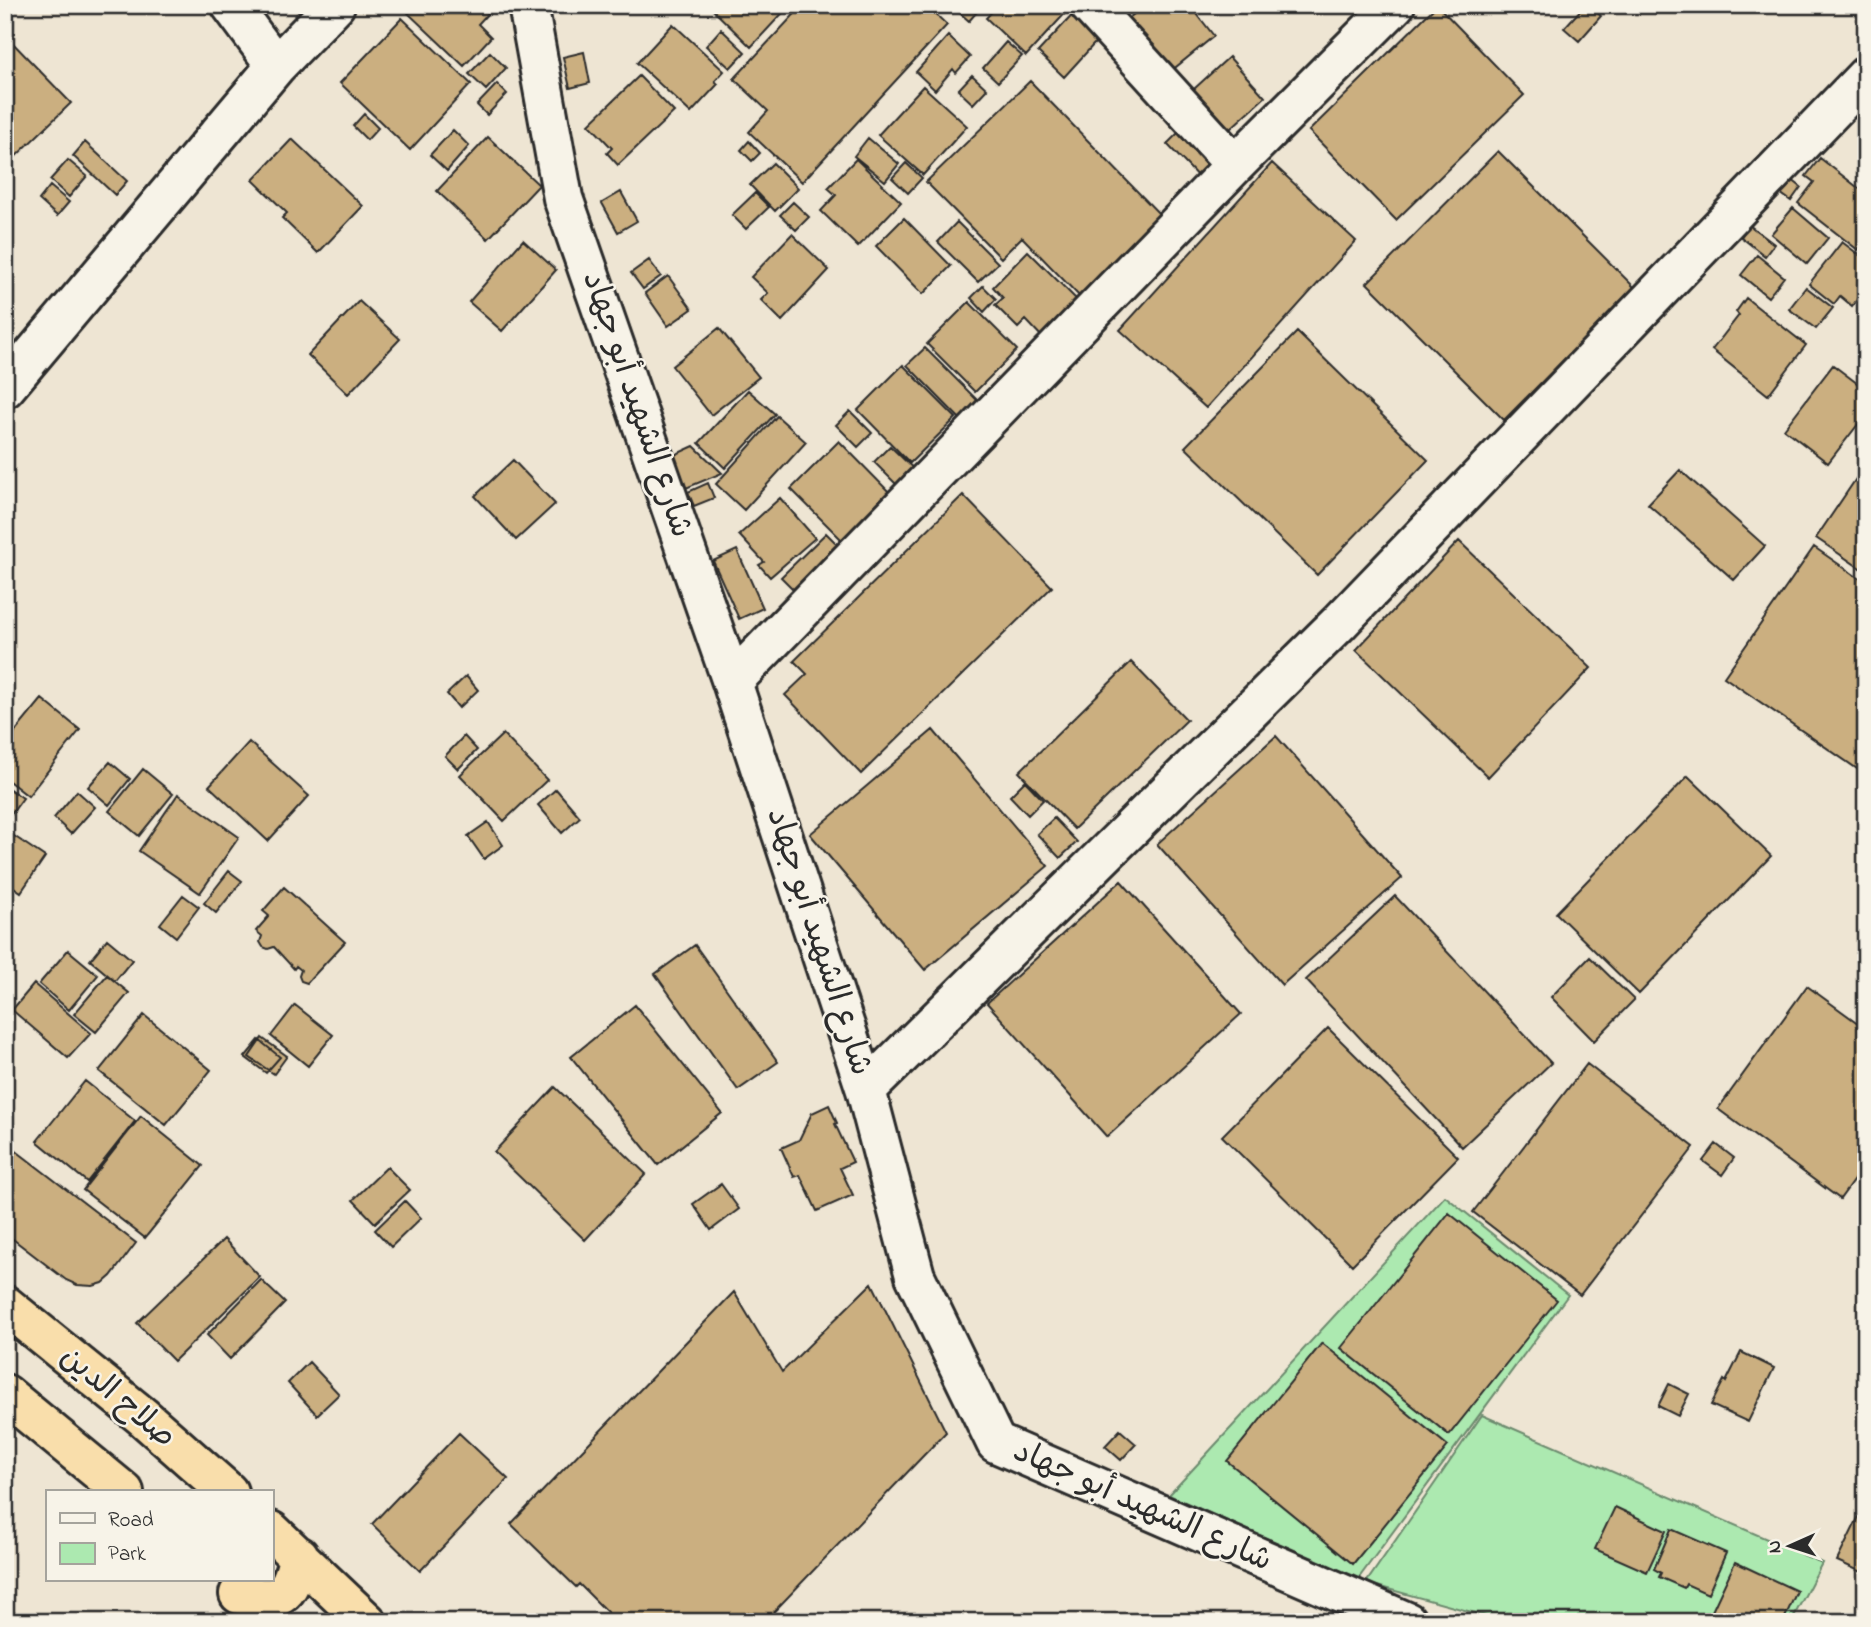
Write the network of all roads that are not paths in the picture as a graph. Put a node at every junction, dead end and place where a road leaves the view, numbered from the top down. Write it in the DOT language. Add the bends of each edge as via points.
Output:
graph roads {
  1 [pos="231,5"];
  2 [pos="528,5"];
  3 [pos="1089,5"];
  4 [pos="1395,5"];
  5 [pos="324,10"];
  6 [pos="276,66"];
  7 [pos="1866,76"];
  8 [pos="1235,166"];
  9 [pos="5,388"];
  10 [pos="732,682"];
  11 [pos="866,1090"];
  12 [pos="5,1305"];
  13 [pos="5,1394"];
  14 [pos="122,1490"];
  15 [pos="226,1490"];
  16 [pos="273,1533"];
  17 [pos="299,1556"];
  18 [pos="231,1587"];
  19 [pos="265,1622"];
  20 [pos="367,1622"];
  21 [pos="1407,1622"];
  1 -- 6 [label="street"];
  2 -- 10 [label="street, شارع الشهيد أبو جهاد" via="563,198"];
  3 -- 8 [label="street"];
  4 -- 8 [label="street"];
  5 -- 6 [label="street"];
  6 -- 9 [label="street"];
  7 -- 11 [label="street" via="1339,623"];
  8 -- 10 [label="street"];
  10 -- 11 [label="street, شارع الشهيد أبو جهاد"];
  11 -- 21 [label="street, شارع الشهيد أبو جهاد" via="915,1276 996,1443"];
  12 -- 15 [label="highway, صلاح الدين"];
  13 -- 14 [label="highway"];
  16 -- 17 [label="highway"];
  17 -- 18 [label="highway" via="285,1592 265,1600"];
  17 -- 20 [label="highway"];
  18 -- 19 [label="highway"];
}
